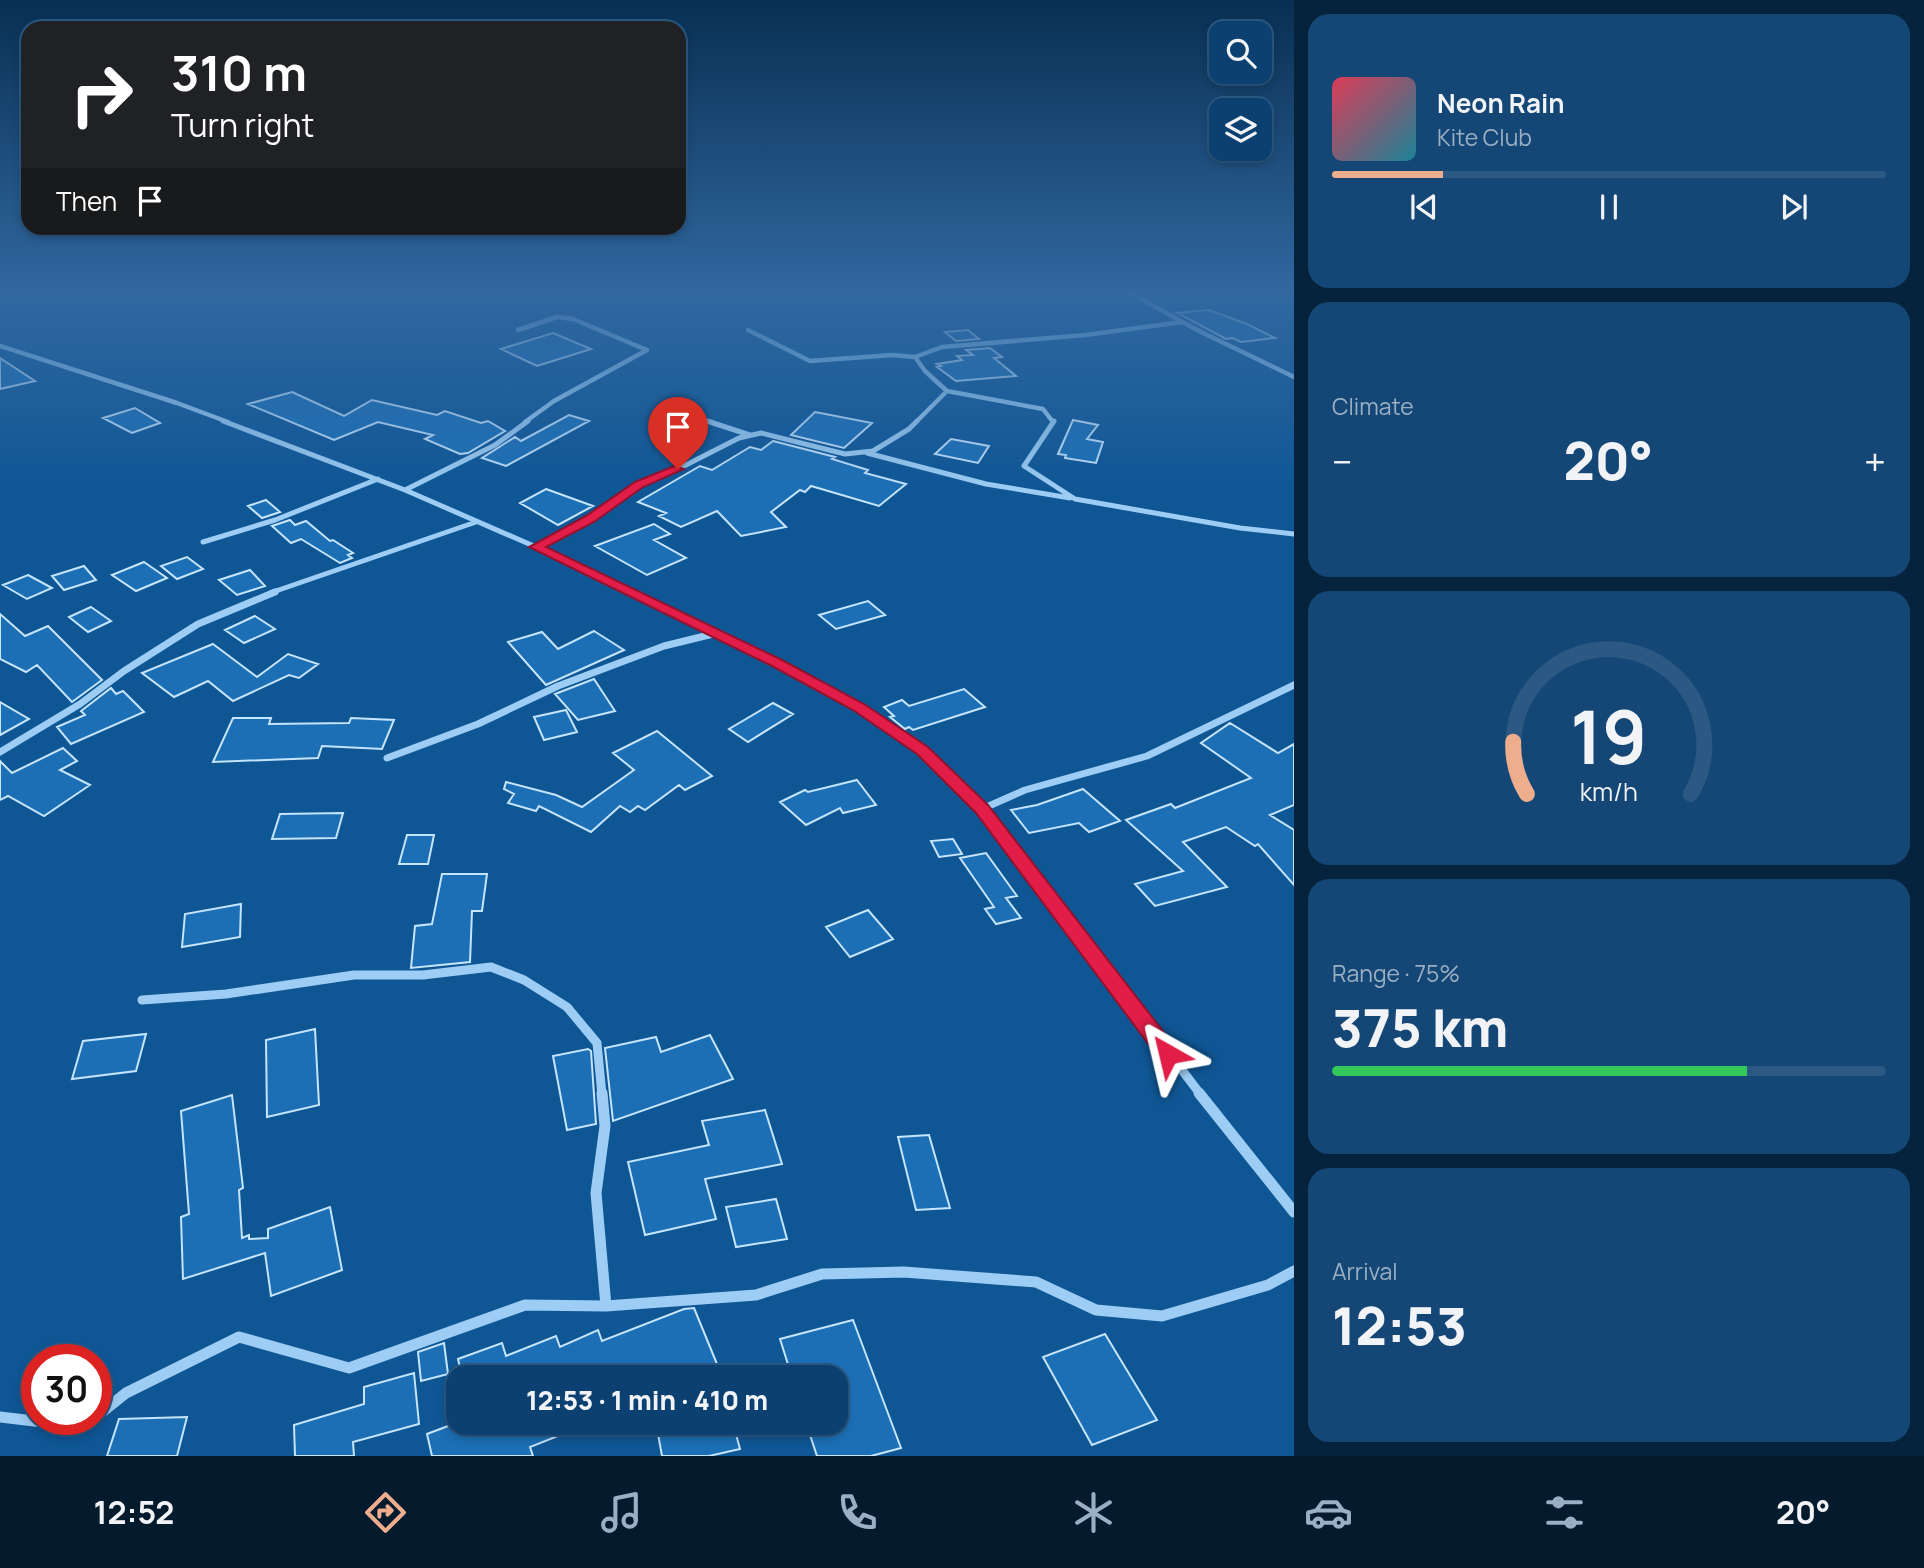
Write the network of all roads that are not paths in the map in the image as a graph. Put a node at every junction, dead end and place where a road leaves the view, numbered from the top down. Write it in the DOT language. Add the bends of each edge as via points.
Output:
graph roads {
  1 [pos="31,356"];
  2 [pos="636,356"];
  3 [pos="802,356"];
  4 [pos="876,356"];
  5 [pos="903,356"];
  6 [pos="918,356"];
  7 [pos="1251,356"];
  8 [pos="915,357"];
  9 [pos="1294,377"];
  10 [pos="947,390"];
  11 [pos="677,415"];
  12 [pos="750,435"];
  13 [pos="863,452"];
  14 [pos="378,479"];
  15 [pos="405,490"];
  16 [pos="1075,499"];
  17 [pos="476,522"];
  18 [pos="1294,534"];
  19 [pos="203,542"];
  20 [pos="536,547"];
  21 [pos="714,633"];
  22 [pos="1294,685"];
  23 [pos="0,752"];
  24 [pos="387,758"];
  25 [pos="982,809"];
  26 [pos="142,1000"];
  27 [pos="1294,1212"];
  28 [pos="1294,1271"];
  29 [pos="606,1306"];
  30 [pos="112,1404"];
  31 [pos="0,1417"];
  32 [pos="21,1420"];
  1 -- 14 [label="street" via="177,403"];
  2 -- 15 [label="street" via="554,401 495,444"];
  3 -- 4 [label="street" via="810,360"];
  5 -- 8 [label="street"];
  6 -- 8 [label="street"];
  7 -- 9 [label="street"];
  8 -- 10 [label="street"];
  10 -- 13 [label="street" via="909,429 873,451"];
  10 -- 16 [label="street" via="1042,410 1054,421 1024,466"];
  11 -- 12 [label="street"];
  12 -- 13 [label="street" via="761,433 845,454"];
  12 -- 20 [label="street" via="639,484 590,519"];
  13 -- 16 [label="street" via="986,484"];
  14 -- 15 [label="street"];
  14 -- 19 [label="street" via="275,520"];
  15 -- 17 [label="street"];
  16 -- 18 [label="street"];
  17 -- 20 [label="street"];
  17 -- 23 [label="street" via="268,594 198,624"];
  20 -- 21 [label="street"];
  21 -- 24 [label="street" via="664,646 558,686 478,724"];
  21 -- 25 [label="street" via="859,707 923,750"];
  22 -- 25 [label="street" via="1147,756 1025,790"];
  25 -- 27 [label="street"];
  26 -- 29 [label="street" via="226,994 354,975 423,975 491,967 524,980 567,1007 597,1044 605,1126 596,1194"];
  28 -- 29 [label="street" via="1268,1285 1162,1316 1096,1310 1035,1282 904,1272 822,1274 756,1296"];
  29 -- 30 [label="street" via="525,1305 349,1368 239,1337"];
  31 -- 32 [label="street"];
}
